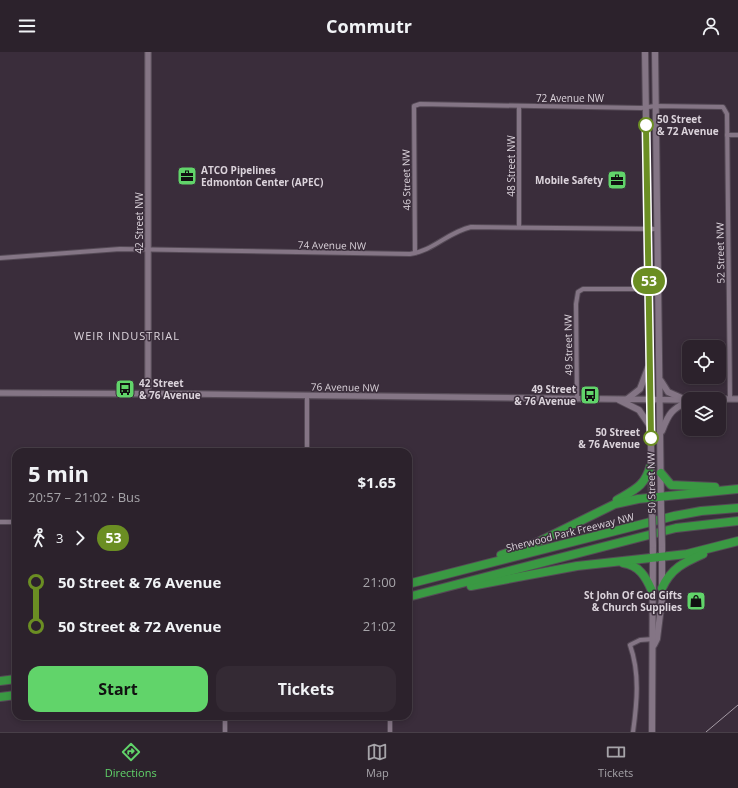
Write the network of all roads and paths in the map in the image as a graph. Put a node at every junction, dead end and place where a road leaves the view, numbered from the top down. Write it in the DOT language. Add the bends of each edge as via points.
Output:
graph roads {
  1 [pos="148,52"];
  2 [pos="645,52"];
  3 [pos="655,52"];
  4 [pos="414,106"];
  5 [pos="519,106"];
  6 [pos="656,106"];
  7 [pos="646,107"];
  8 [pos="724,108"];
  9 [pos="727,135"];
  10 [pos="738,135"];
  11 [pos="519,227"];
  12 [pos="648,229"];
  13 [pos="657,229"];
  14 [pos="148,249"];
  15 [pos="415,253"];
  16 [pos="0,258"];
  17 [pos="658,289"];
  18 [pos="649,290"];
  19 [pos="650,363"];
  20 [pos="660,378"];
  21 [pos="0,393"];
  22 [pos="148,393"];
  23 [pos="307,396"];
  24 [pos="682,398"];
  25 [pos="577,399"];
  26 [pos="726,399"];
  27 [pos="730,399"];
  28 [pos="738,399"];
  29 [pos="619,400"];
  30 [pos="626,400"];
  31 [pos="651,400"];
  32 [pos="682,400"];
  33 [pos="660,401"];
  34 [pos="682,404"];
  35 [pos="651,429"];
  36 [pos="660,436"];
  37 [pos="307,448"];
  38 [pos="651,464"];
  39 [pos="661,472"];
  40 [pos="738,489"];
  41 [pos="661,497"];
  42 [pos="652,498"];
  43 [pos="738,508"];
  44 [pos="603,509"];
  45 [pos="738,521"];
  46 [pos="0,522"];
  47 [pos="12,522"];
  48 [pos="738,541"];
  49 [pos="716,547"];
  50 [pos="662,556"];
  51 [pos="653,557"];
  52 [pos="614,562"];
  53 [pos="478,566"];
  54 [pos="412,583"];
  55 [pos="444,588"];
  56 [pos="662,588"];
  57 [pos="652,591"];
  58 [pos="412,596"];
  59 [pos="655,639"];
  60 [pos="12,680"];
  61 [pos="0,681"];
  62 [pos="12,696"];
  63 [pos="0,698"];
  64 [pos="225,720"];
  65 [pos="390,720"];
  66 [pos="225,732"];
  67 [pos="390,732"];
  68 [pos="634,732"];
  69 [pos="652,732"];
  1 -- 14 [label="street, 42 Street NW"];
  2 -- 7 [label="main road, 50 Street NW"];
  3 -- 6 [label="main road, 50 Street NW"];
  4 -- 5 [label="street, 72 Avenue NW"];
  4 -- 15 [label="street, 46 Street NW"];
  5 -- 7 [label="street, 72 Avenue NW"];
  5 -- 11 [label="street, 48 Street NW"];
  6 -- 7 [label="street, 72 Avenue NW"];
  6 -- 8 [label="street, 72 Avenue NW"];
  6 -- 13 [label="main road, 50 Street NW"];
  7 -- 12 [label="main road, 50 Street NW"];
  8 -- 9 [label="street, 52 Street NW" via="727,112"];
  9 -- 10 [label="street"];
  9 -- 27 [label="street, 52 Street NW"];
  11 -- 12 [label="street, 74 Avenue NW"];
  11 -- 15 [label="street, 74 Avenue NW" via="464,229 426,250"];
  12 -- 13 [label="street, 74 Avenue NW"];
  12 -- 18 [label="main road, 50 Street NW"];
  13 -- 17 [label="main road, 50 Street NW"];
  14 -- 15 [label="street, 74 Avenue NW"];
  14 -- 16 [label="street, 74 Avenue NW"];
  14 -- 22 [label="street, 42 Street NW"];
  17 -- 18 [label="street"];
  17 -- 20 [label="main road, 50 Street NW"];
  18 -- 19 [label="main road, 50 Street NW"];
  18 -- 25 [label="street, 49 Street NW" via="583,289 578,292"];
  19 -- 30 [label="main road" via="640,389"];
  19 -- 31 [label="main road, 50 Street NW"];
  20 -- 24 [label="main road" via="668,392"];
  20 -- 33 [label="main road, 50 Street NW"];
  21 -- 22 [label="street, 76 Avenue NW"];
  22 -- 23 [label="street, 76 Avenue NW"];
  23 -- 25 [label="street, 76 Avenue NW"];
  23 -- 37 [label="street"];
  25 -- 29 [label="street, 76 Avenue NW"];
  26 -- 27 [label="street"];
  27 -- 28 [label="street"];
  29 -- 30 [label="street, 76 Avenue NW"];
  29 -- 35 [label="main road" via="639,410"];
  30 -- 31 [label="street, 76 Avenue NW"];
  31 -- 33 [label="street, 76 Avenue NW"];
  31 -- 35 [label="main road, 50 Street NW"];
  32 -- 33 [label="street, 76 Avenue NW"];
  33 -- 36 [label="main road, 50 Street NW"];
  34 -- 36 [label="main road" via="669,414"];
  35 -- 38 [label="main road, 50 Street NW"];
  36 -- 39 [label="main road, 50 Street NW"];
  38 -- 42 [label="main road, 50 Street NW"];
  38 -- 44 [label="highway" via="646,480 640,486"];
  39 -- 40 [label="highway" via="669,483 676,486"];
  39 -- 41 [label="main road, 50 Street NW"];
  40 -- 41 [label="highway"];
  41 -- 42 [label="highway"];
  41 -- 50 [label="main road, 50 Street NW, bridge"];
  42 -- 44 [label="highway" via="628,501"];
  42 -- 51 [label="main road, 50 Street NW, bridge"];
  43 -- 53 [label="highway, Sherwood Park Freeway NW" via="674,516"];
  44 -- 53 [label="highway" via="538,542"];
  45 -- 55 [label="highway" via="676,528"];
  46 -- 47 [label="street"];
  48 -- 49 [label="highway"];
  49 -- 50 [label="highway" via="687,554"];
  49 -- 56 [label="highway" via="681,564 671,572"];
  50 -- 51 [label="highway"];
  50 -- 56 [label="main road, 50 Street NW"];
  51 -- 52 [label="highway"];
  51 -- 57 [label="main road, 50 Street NW"];
  52 -- 55 [label="highway" via="543,572 458,589"];
  52 -- 57 [label="highway" via="634,566 646,577"];
  53 -- 54 [label="highway, Sherwood Park Freeway NW"];
  55 -- 58 [label="highway"];
  56 -- 59 [label="main road, 50 Street NW"];
  57 -- 59 [label="main road, 50 Street NW"];
  59 -- 68 [label="street" via="640,640 630,645 635,660 637,701"];
  59 -- 69 [label="main road, 50 Street NW"];
  60 -- 61 [label="highway"];
  62 -- 63 [label="highway"];
  64 -- 66 [label="street"];
  65 -- 67 [label="street"];
}
